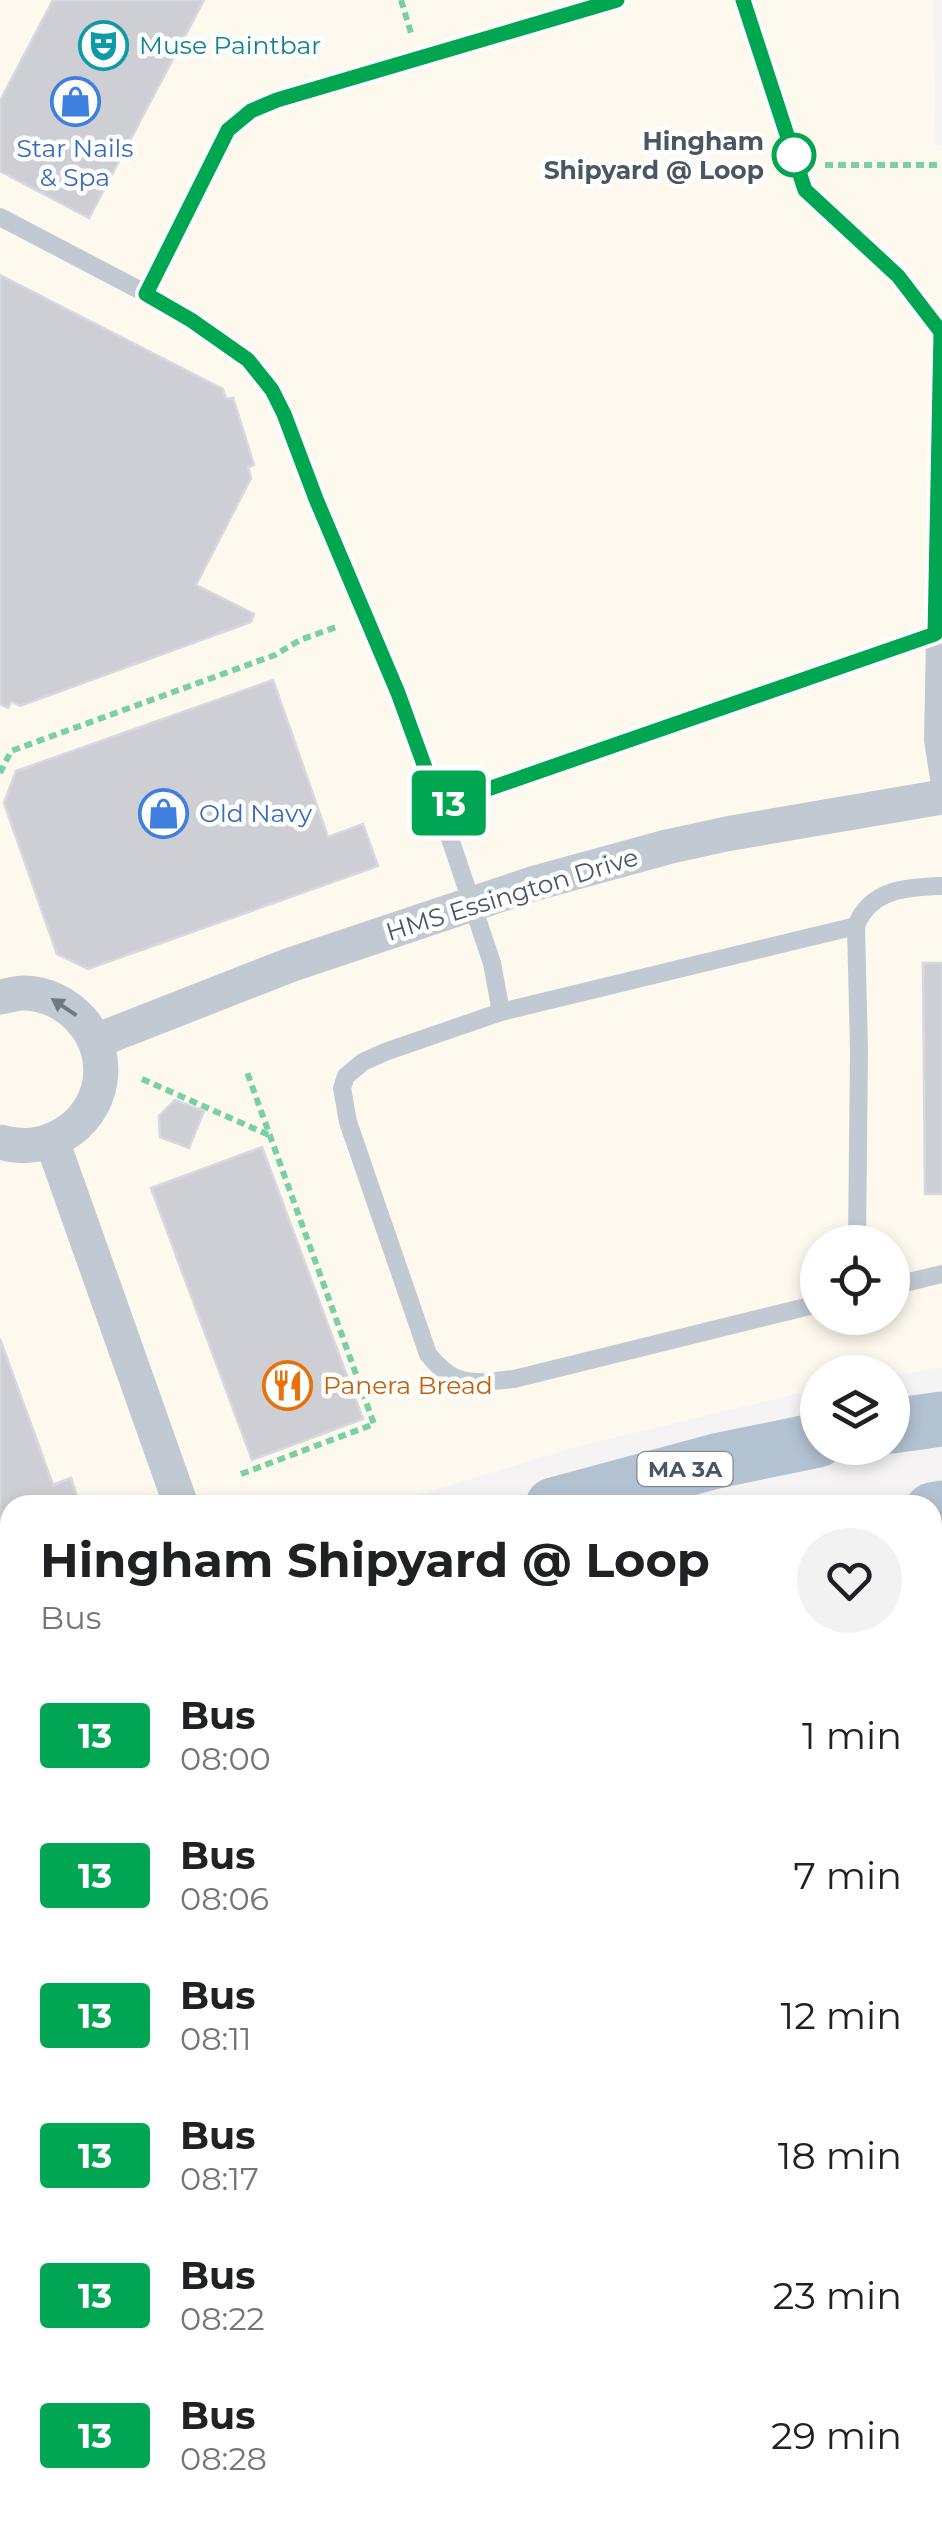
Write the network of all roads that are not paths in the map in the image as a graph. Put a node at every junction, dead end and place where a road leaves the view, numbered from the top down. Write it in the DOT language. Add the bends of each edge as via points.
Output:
graph roads {
  1 [pos="617,0"];
  2 [pos="743,0"];
  3 [pos="0,216"];
  4 [pos="146,294"];
  5 [pos="935,634"];
  6 [pos="942,798"];
  7 [pos="439,806"];
  8 [pos="942,886"];
  9 [pos="472,904"];
  10 [pos="856,926"];
  11 [pos="0,997"];
  12 [pos="501,1012"];
  13 [pos="96,1041"];
  14 [pos="52,1141"];
  15 [pos="0,1142"];
  16 [pos="857,1225"];
  17 [pos="942,1274"];
  18 [pos="910,1282"];
  19 [pos="800,1308"];
  20 [pos="942,1418"];
  21 [pos="910,1423"];
  22 [pos="800,1444"];
  23 [pos="177,1495"];
  24 [pos="591,1495"];
  1 -- 4 [label="lane" via="251,111 228,130"];
  2 -- 5 [label="lane" via="805,190 898,276 941,332"];
  3 -- 4 [label="lane"];
  4 -- 7 [label="lane" via="262,374 284,414"];
  5 -- 6 [label="lane" via="933,740"];
  5 -- 7 [label="lane"];
  6 -- 9 [label="street, HMS Essington Drive" via="667,847"];
  7 -- 9 [label="lane"];
  8 -- 10 [label="lane" via="886,894 866,907"];
  9 -- 12 [label="lane"];
  9 -- 13 [label="street, HMS Essington Drive" via="290,964"];
  10 -- 12 [label="lane"];
  10 -- 16 [label="lane"];
  13 -- 11 [label="street, one-way" via="72,1010 49,997"];
  12 -- 19 [label="lane" via="363,1062 342,1088 428,1354 441,1371 476,1383 514,1379"];
  13 -- 14 [label="street" via="100,1081 92,1106"];
  14 -- 15 [label="street"];
  14 -- 23 [label="street"];
  17 -- 18 [label="lane"];
  20 -- 21 [label="main road"];
  22 -- 24 [label="main road, MA 3A"];
}
